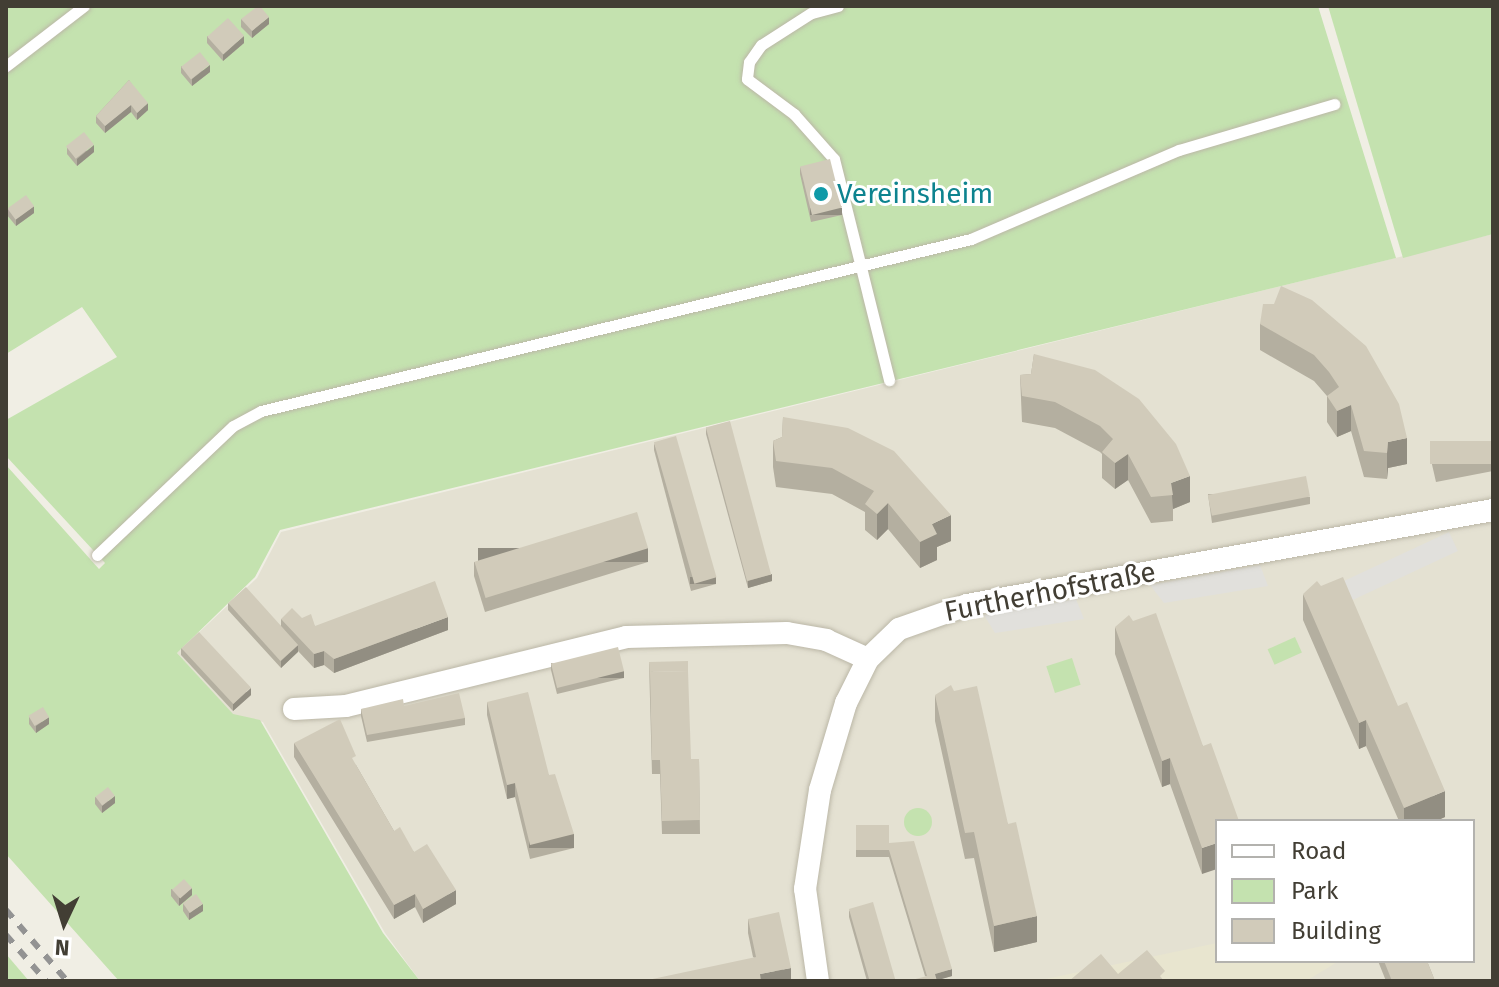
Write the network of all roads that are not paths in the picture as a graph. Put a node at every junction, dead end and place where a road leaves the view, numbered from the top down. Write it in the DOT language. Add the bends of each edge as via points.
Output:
graph roads {
  1 [pos="84,6"];
  2 [pos="838,6"];
  3 [pos="6,66"];
  4 [pos="1334,104"];
  5 [pos="860,264"];
  6 [pos="889,380"];
  7 [pos="1493,510"];
  8 [pos="97,555"];
  9 [pos="868,659"];
  10 [pos="294,709"];
  11 [pos="818,981"];
  1 -- 3 [label="lane"];
  2 -- 5 [label="lane" via="811,13 761,45 749,62 747,79 794,114 834,159"];
  4 -- 5 [label="lane" via="1179,150 971,239"];
  5 -- 6 [label="lane"];
  5 -- 8 [label="lane" via="261,411 233,426"];
  7 -- 9 [label="street, Furtherhofstraße" via="967,605 899,629"];
  9 -- 10 [label="street" via="826,640 787,633 626,637 346,706"];
  9 -- 11 [label="street, Furtherhofstraße" via="846,703 808,845 806,926"];
}
